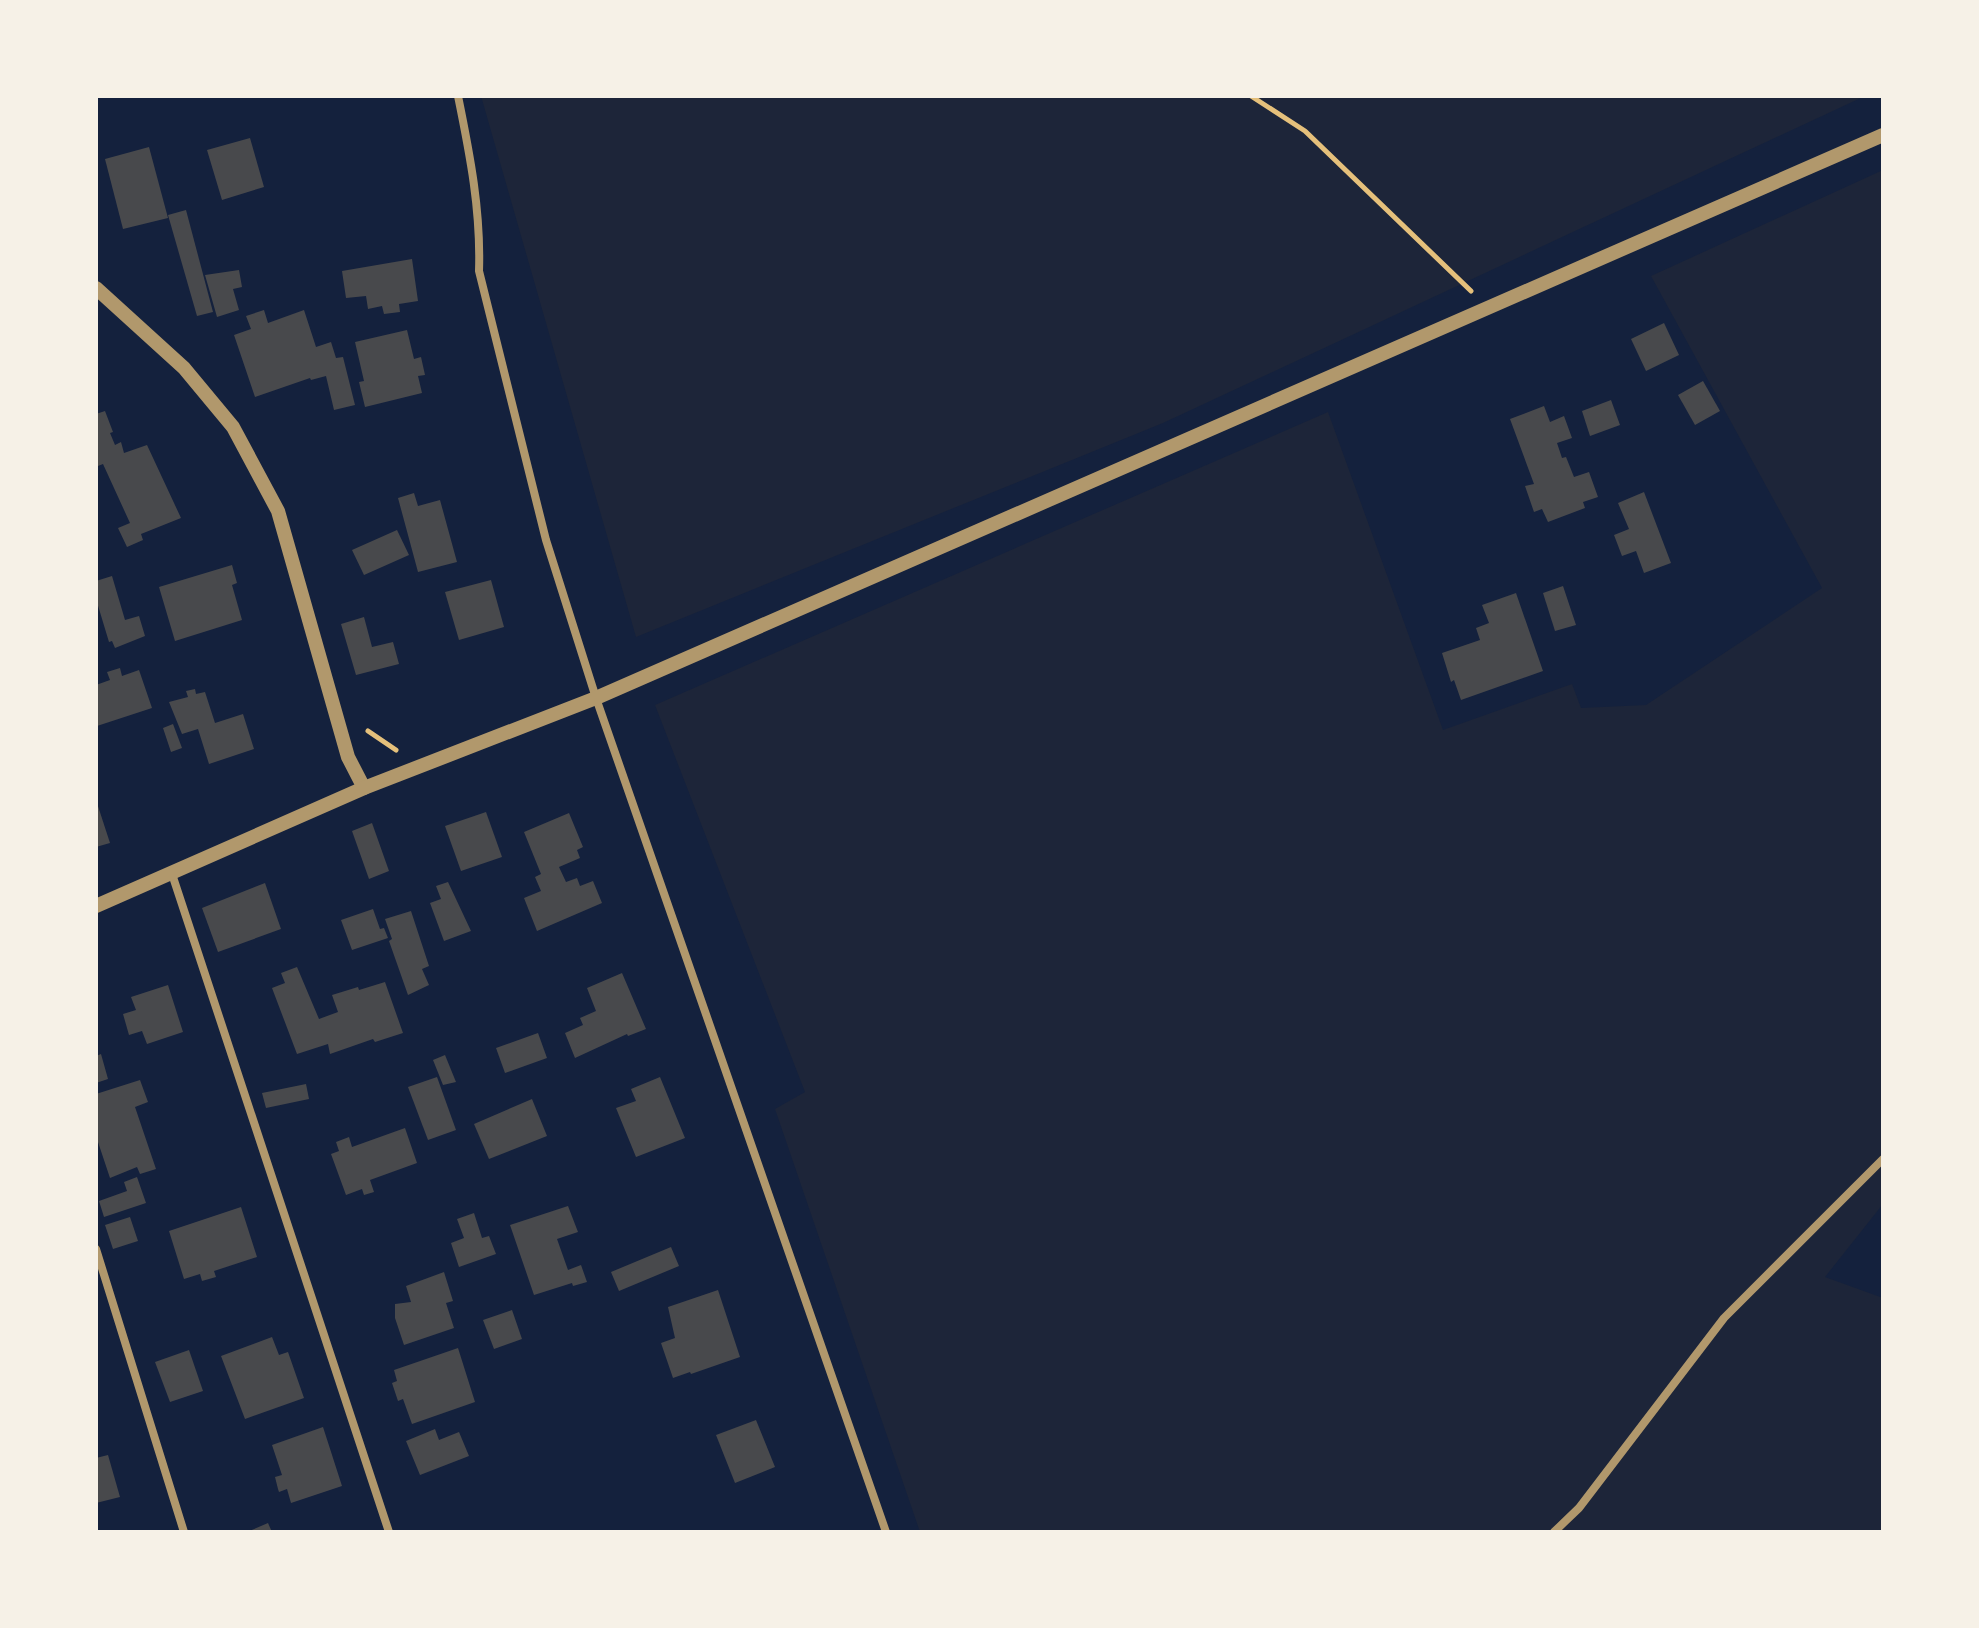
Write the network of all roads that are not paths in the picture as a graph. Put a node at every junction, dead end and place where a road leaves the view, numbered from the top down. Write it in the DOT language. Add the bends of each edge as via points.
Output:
graph roads {
  1 [pos="458,96"];
  2 [pos="1883,135"];
  3 [pos="96,288"];
  4 [pos="596,698"];
  5 [pos="364,788"];
  6 [pos="172,874"];
  7 [pos="96,906"];
  8 [pos="1883,1159"];
  9 [pos="96,1249"];
  10 [pos="184,1532"];
  11 [pos="389,1532"];
  12 [pos="886,1532"];
  13 [pos="1554,1532"];
  1 -- 4 [label="street" via="474,175 479,271 546,540"];
  2 -- 4 [label="street"];
  3 -- 5 [label="street" via="184,368 241,441 278,511 348,757"];
  4 -- 5 [label="street"];
  4 -- 12 [label="street"];
  5 -- 6 [label="street"];
  6 -- 7 [label="street"];
  6 -- 11 [label="street"];
  8 -- 13 [label="street" via="1724,1318 1579,1508"];
  9 -- 10 [label="street"];
}
